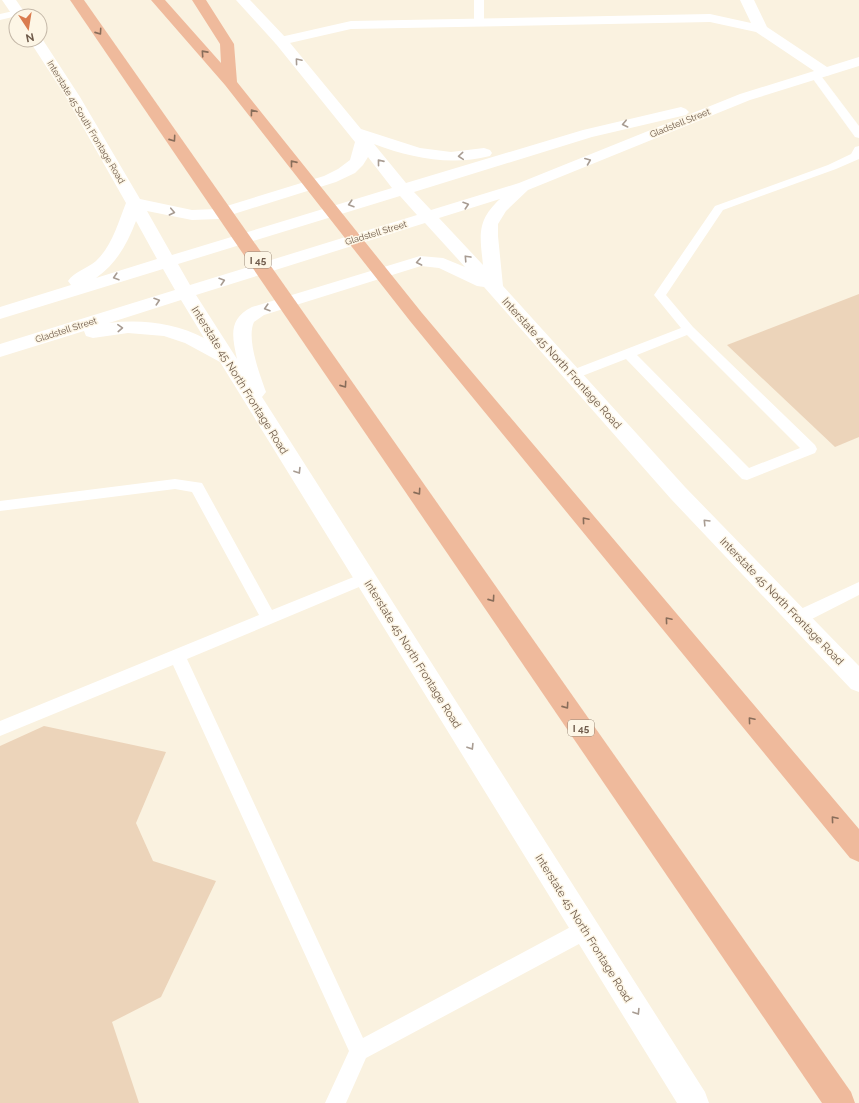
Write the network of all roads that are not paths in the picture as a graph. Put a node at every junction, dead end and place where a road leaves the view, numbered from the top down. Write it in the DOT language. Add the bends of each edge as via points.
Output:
graph roads {
  1 [pos="77,0"];
  2 [pos="158,0"];
  3 [pos="200,0"];
  4 [pos="243,0"];
  5 [pos="479,0"];
  6 [pos="747,0"];
  7 [pos="479,22"];
  8 [pos="761,29"];
  9 [pos="281,41"];
  10 [pos="41,48"];
  11 [pos="859,61"];
  12 [pos="820,73"];
  13 [pos="230,82"];
  14 [pos="744,97"];
  15 [pos="859,135"];
  16 [pos="360,136"];
  17 [pos="859,149"];
  18 [pos="525,186"];
  19 [pos="402,189"];
  20 [pos="134,203"];
  21 [pos="429,217"];
  22 [pos="167,262"];
  23 [pos="494,287"];
  24 [pos="185,292"];
  25 [pos="39,301"];
  26 [pos="0,313"];
  27 [pos="689,330"];
  28 [pos="0,351"];
  29 [pos="628,353"];
  30 [pos="0,354"];
  31 [pos="226,358"];
  32 [pos="572,374"];
  33 [pos="262,415"];
  34 [pos="0,506"];
  35 [pos="366,578"];
  36 [pos="859,588"];
  37 [pos="268,618"];
  38 [pos="798,618"];
  39 [pos="177,656"];
  40 [pos="859,682"];
  41 [pos="0,729"];
  42 [pos="859,849"];
  43 [pos="585,930"];
  44 [pos="359,1051"];
  45 [pos="335,1103"];
  46 [pos="694,1103"];
  47 [pos="840,1103"];
  1 -- 47 [label="highway, I 45, one-way"];
  13 -- 2 [label="highway, one-way"];
  3 -- 13 [label="highway" via="227,44"];
  4 -- 9 [label="street, Interstate 45 North Frontage Road"];
  5 -- 7 [label="lane"];
  6 -- 8 [label="street"];
  7 -- 8 [label="street" via="710,18"];
  7 -- 9 [label="street" via="351,25"];
  8 -- 12 [label="street"];
  16 -- 9 [label="street, Interstate 45 North Frontage Road, one-way"];
  10 -- 20 [label="street, Interstate 45 South Frontage Road" via="70,91"];
  11 -- 12 [label="street, Gladstell Street"];
  12 -- 14 [label="street, Gladstell Street"];
  12 -- 15 [label="lane"];
  42 -- 13 [label="highway, one-way" via="416,317"];
  14 -- 16 [label="street, one-way" via="621,113 505,149 477,155 454,157 416,153"];
  18 -- 14 [label="street, Gladstell Street, one-way"];
  14 -- 19 [label="street, Gladstell Street, one-way" via="588,133"];
  19 -- 16 [label="street, Interstate 45 North Frontage Road, one-way"];
  20 -- 16 [label="street, one-way" via="192,215 218,214 343,174 360,161 363,153"];
  17 -- 27 [label="lane" via="856,156 832,167 719,208 660,295"];
  21 -- 18 [label="street, Gladstell Street, one-way"];
  18 -- 23 [label="street" via="500,208 490,224"];
  19 -- 21 [label="street, Interstate 45 North Frontage Road"];
  19 -- 22 [label="street, Gladstell Street, one-way"];
  20 -- 22 [label="street, Interstate 45 North Frontage Road"];
  20 -- 25 [label="street" via="116,250 107,261 91,274"];
  23 -- 21 [label="street, Interstate 45 North Frontage Road, one-way"];
  24 -- 21 [label="street, Gladstell Street, one-way"];
  22 -- 24 [label="street, Interstate 45 North Frontage Road"];
  22 -- 25 [label="street, Gladstell Street, one-way"];
  23 -- 32 [label="street, Interstate 45 North Frontage Road"];
  23 -- 33 [label="street, one-way" via="442,262 420,261 258,311 248,317 242,326 244,348"];
  28 -- 24 [label="street, Gladstell Street, one-way"];
  24 -- 31 [label="street, Interstate 45 North Frontage Road"];
  25 -- 26 [label="street, Gladstell Street"];
  27 -- 29 [label="lane"];
  27 -- 29 [label="lane" via="810,449 748,475"];
  29 -- 32 [label="lane"];
  30 -- 31 [label="street, one-way" via="106,329 140,327 164,329 188,337"];
  31 -- 33 [label="street, Interstate 45 North Frontage Road"];
  38 -- 32 [label="street, Interstate 45 North Frontage Road, one-way" via="678,493"];
  33 -- 35 [label="street, Interstate 45 North Frontage Road, one-way"];
  34 -- 37 [label="lane" via="175,484 197,487"];
  35 -- 37 [label="lane"];
  35 -- 43 [label="street, Interstate 45 North Frontage Road, one-way"];
  36 -- 38 [label="lane"];
  37 -- 39 [label="lane"];
  38 -- 40 [label="street, Interstate 45 North Frontage Road"];
  39 -- 41 [label="lane"];
  39 -- 44 [label="lane"];
  43 -- 44 [label="lane"];
  43 -- 46 [label="street, Interstate 45 North Frontage Road, one-way"];
  44 -- 45 [label="lane"];
}
